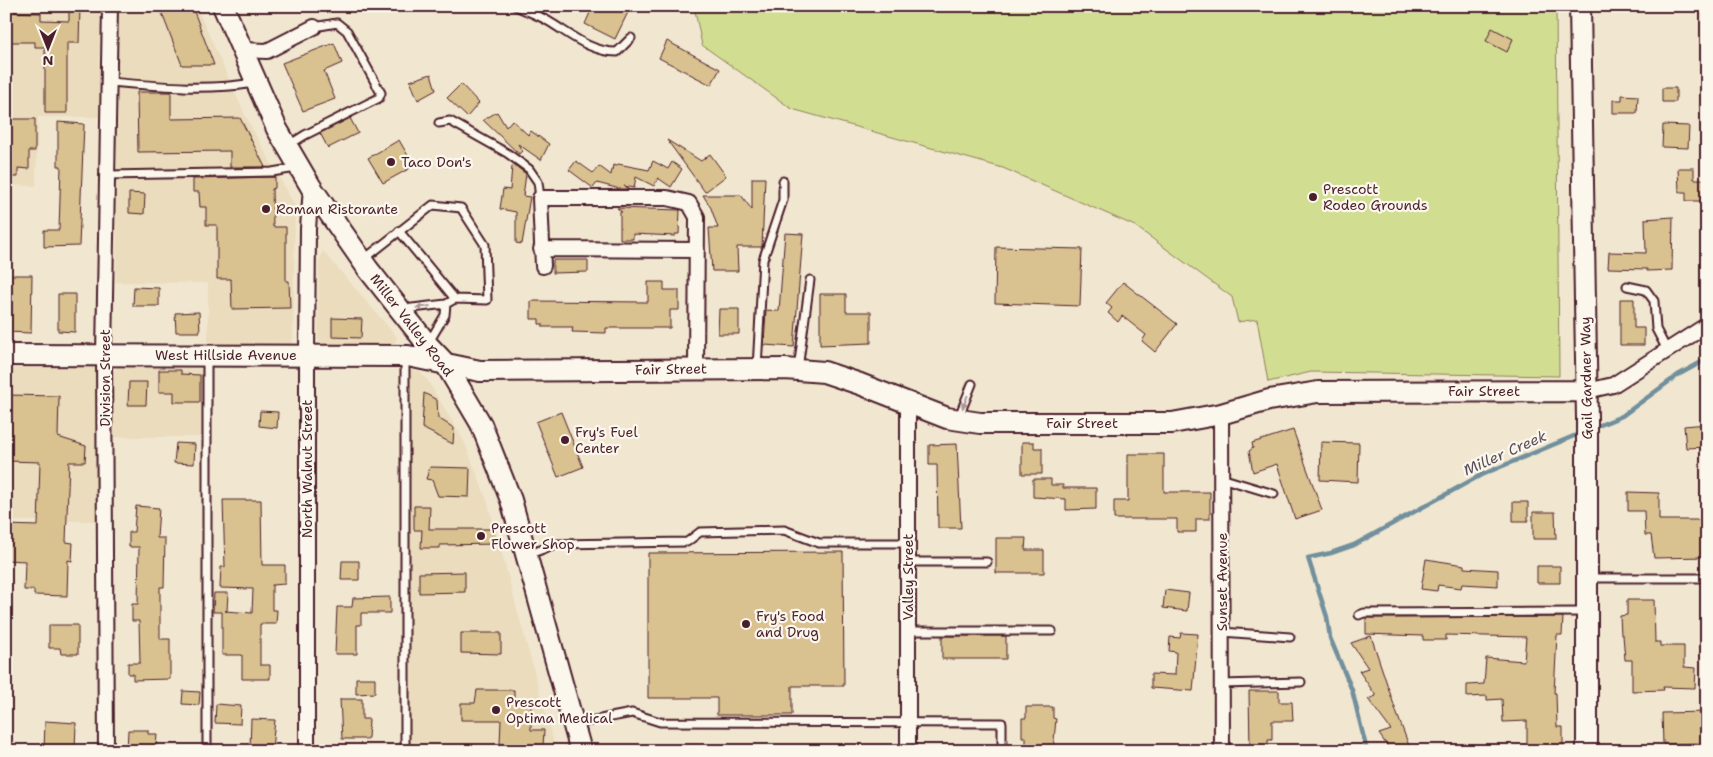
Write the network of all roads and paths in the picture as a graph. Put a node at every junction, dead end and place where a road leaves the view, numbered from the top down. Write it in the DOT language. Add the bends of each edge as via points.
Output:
graph roads {
  1 [pos="110,6"];
  2 [pos="223,6"];
  3 [pos="516,6"];
  4 [pos="1580,6"];
  5 [pos="314,27"];
  6 [pos="631,38"];
  7 [pos="242,50"];
  8 [pos="108,82"];
  9 [pos="256,83"];
  10 [pos="439,123"];
  11 [pos="287,147"];
  12 [pos="299,168"];
  13 [pos="107,175"];
  14 [pos="783,181"];
  15 [pos="311,187"];
  16 [pos="540,198"];
  17 [pos="399,231"];
  18 [pos="541,250"];
  19 [pos="698,250"];
  20 [pos="362,260"];
  21 [pos="543,266"];
  22 [pos="810,280"];
  23 [pos="1628,286"];
  24 [pos="455,299"];
  25 [pos="446,304"];
  26 [pos="400,310"];
  27 [pos="1707,325"];
  28 [pos="428,345"];
  29 [pos="1667,350"];
  30 [pos="104,354"];
  31 [pos="6,355"];
  32 [pos="207,355"];
  33 [pos="307,356"];
  34 [pos="405,356"];
  35 [pos="445,364"];
  36 [pos="696,368"];
  37 [pos="756,369"];
  38 [pos="798,370"];
  39 [pos="972,384"];
  40 [pos="1587,391"];
  41 [pos="908,402"];
  42 [pos="1221,414"];
  43 [pos="958,420"];
  44 [pos="1221,478"];
  45 [pos="1274,494"];
  46 [pos="908,543"];
  47 [pos="527,555"];
  48 [pos="908,562"];
  49 [pos="987,562"];
  50 [pos="1587,578"];
  51 [pos="1707,578"];
  52 [pos="1587,612"];
  53 [pos="1359,615"];
  54 [pos="1052,630"];
  55 [pos="908,631"];
  56 [pos="1222,632"];
  57 [pos="1290,637"];
  58 [pos="1301,682"];
  59 [pos="1222,684"];
  60 [pos="908,722"];
  61 [pos="574,724"];
  62 [pos="106,751"];
  63 [pos="207,751"];
  64 [pos="306,751"];
  65 [pos="405,751"];
  66 [pos="582,751"];
  67 [pos="908,751"];
  68 [pos="1002,751"];
  69 [pos="1222,751"];
  70 [pos="1587,751"];
  1 -- 8 [label="street, Division Street"];
  2 -- 7 [label="street, Miller Valley Road"];
  3 -- 6 [label="lane" via="584,44 606,52 617,52"];
  4 -- 40 [label="street, Gail Gardner Way"];
  5 -- 7 [label="street" via="267,50"];
  5 -- 11 [label="lane" via="338,23 346,31 381,93 380,98 305,134"];
  7 -- 9 [label="street, Miller Valley Road"];
  8 -- 9 [label="lane" via="181,88"];
  8 -- 13 [label="street, Division Street"];
  9 -- 11 [label="street, Miller Valley Road"];
  10 -- 16 [label="lane" via="450,121 508,153 529,169 538,182"];
  11 -- 12 [label="street, Miller Valley Road"];
  12 -- 13 [label="lane" via="272,172"];
  12 -- 15 [label="street, Miller Valley Road"];
  13 -- 30 [label="street, Division Street"];
  14 -- 37 [label="lane" via="783,200 763,260"];
  15 -- 20 [label="street, Miller Valley Road"];
  15 -- 33 [label="street, North Walnut Street"];
  16 -- 18 [label="street"];
  16 -- 19 [label="street" via="667,198 689,203 696,217"];
  17 -- 20 [label="lane"];
  17 -- 24 [label="lane"];
  17 -- 24 [label="lane" via="433,205 461,208 485,246 487,300"];
  18 -- 19 [label="street"];
  18 -- 21 [label="street"];
  19 -- 36 [label="street"];
  20 -- 26 [label="street, Miller Valley Road"];
  22 -- 38 [label="lane"];
  23 -- 29 [label="lane" via="1646,290 1654,301 1656,329"];
  24 -- 25 [label="lane"];
  25 -- 26 [label="lane, one-way"];
  25 -- 28 [label="lane" via="445,316"];
  26 -- 28 [label="street, Miller Valley Road"];
  27 -- 29 [label="street, Fair Street"];
  28 -- 35 [label="street, Miller Valley Road"];
  29 -- 40 [label="street, Fair Street" via="1613,385"];
  30 -- 31 [label="street, West Hillside Avenue"];
  30 -- 32 [label="street, West Hillside Avenue"];
  30 -- 62 [label="street, Division Street"];
  32 -- 33 [label="street, West Hillside Avenue"];
  32 -- 63 [label="lane"];
  33 -- 34 [label="street, West Hillside Avenue"];
  33 -- 64 [label="street, North Walnut Street"];
  34 -- 35 [label="street, West Hillside Avenue"];
  34 -- 65 [label="lane"];
  35 -- 36 [label="street, Fair Street" via="480,371"];
  35 -- 47 [label="street, Miller Valley Road" via="481,424 511,500"];
  36 -- 37 [label="street, Fair Street"];
  37 -- 38 [label="street, Fair Street"];
  38 -- 41 [label="street, Fair Street" via="824,372"];
  39 -- 43 [label="lane, one-way"];
  40 -- 42 [label="street, Fair Street" via="1318,392 1269,400"];
  40 -- 50 [label="street, Gail Gardner Way"];
  41 -- 43 [label="street, Fair Street"];
  41 -- 46 [label="street, Valley Street"];
  42 -- 43 [label="street, Fair Street" via="1172,423 980,423"];
  42 -- 44 [label="street, Sunset Avenue"];
  44 -- 45 [label="lane"];
  44 -- 56 [label="street, Sunset Avenue"];
  46 -- 47 [label="lane" via="819,542 784,530 741,530 700,532 687,542 557,544"];
  46 -- 48 [label="street, Valley Street"];
  47 -- 61 [label="street, Miller Valley Road"];
  48 -- 49 [label="lane"];
  48 -- 55 [label="street, Valley Street"];
  50 -- 51 [label="lane"];
  50 -- 52 [label="street, Gail Gardner Way"];
  52 -- 53 [label="lane"];
  52 -- 70 [label="street, Gail Gardner Way"];
  54 -- 55 [label="lane"];
  55 -- 60 [label="street, Valley Street"];
  56 -- 57 [label="lane"];
  56 -- 59 [label="street, Sunset Avenue"];
  58 -- 59 [label="lane"];
  59 -- 69 [label="street, Sunset Avenue"];
  60 -- 61 [label="lane" via="660,722 632,713"];
  60 -- 67 [label="street, Valley Street"];
  60 -- 68 [label="lane" via="1002,722"];
  61 -- 66 [label="street, Miller Valley Road"];
}
